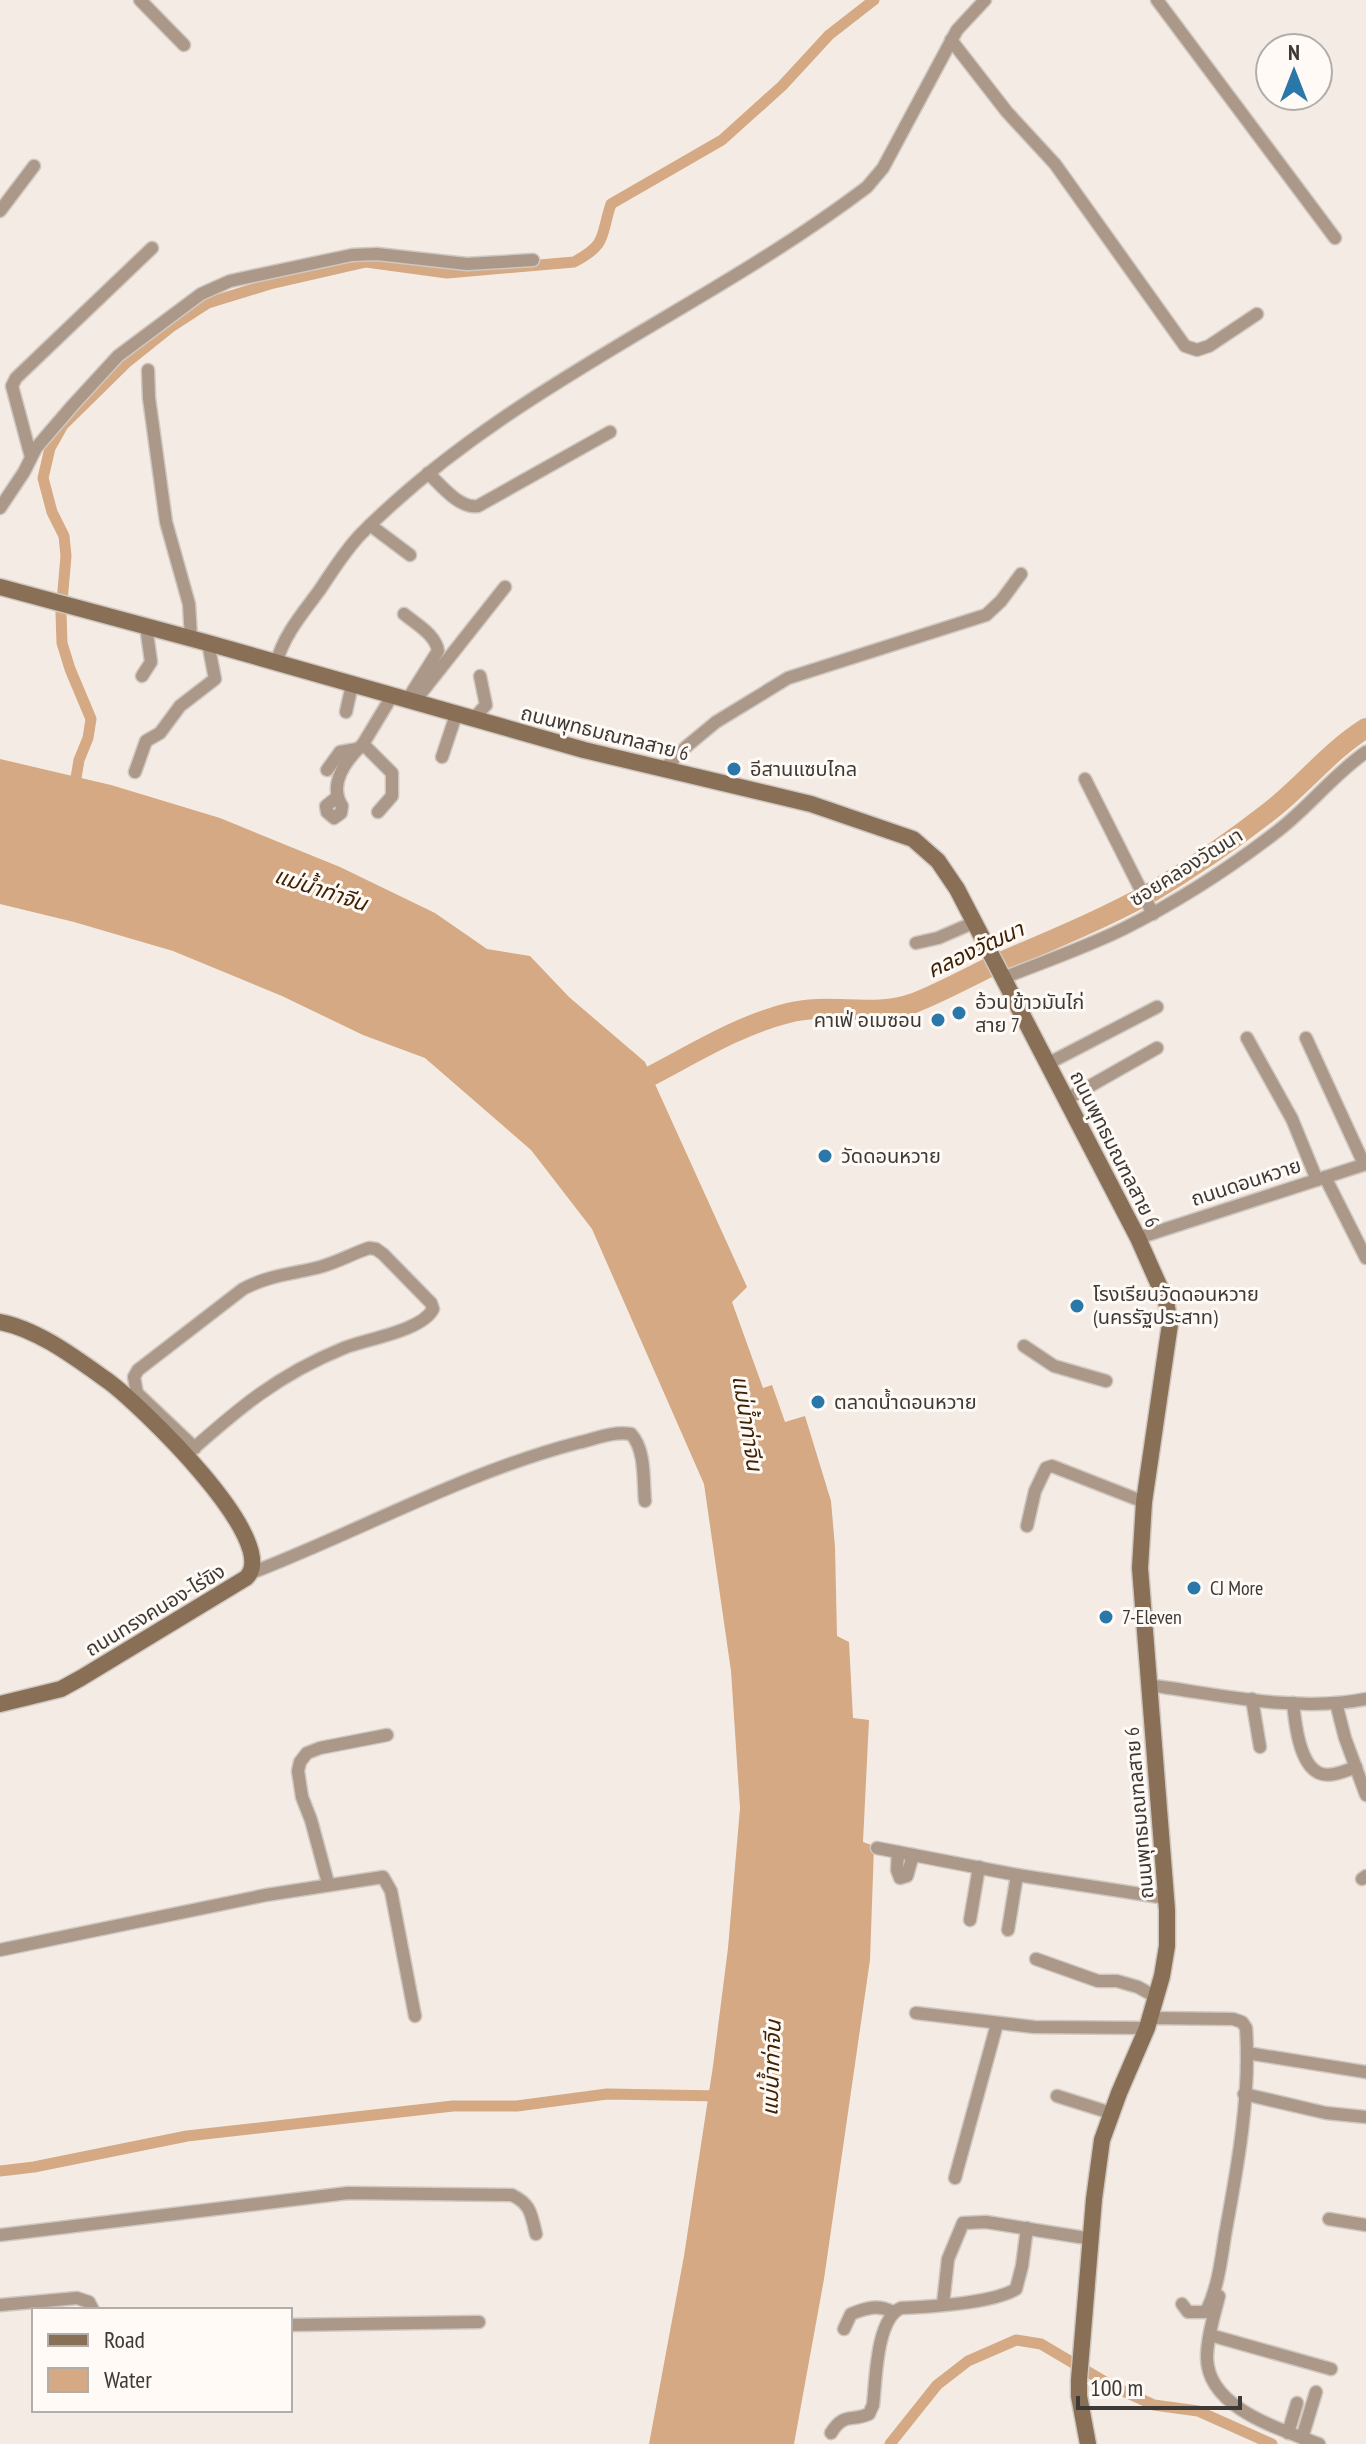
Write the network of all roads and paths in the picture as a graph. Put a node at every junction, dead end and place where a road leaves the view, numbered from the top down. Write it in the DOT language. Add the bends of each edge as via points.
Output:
graph roads {
  1 [pos="140,0"];
  2 [pos="985,0"];
  3 [pos="1157,0"];
  4 [pos="951,40"];
  5 [pos="184,45"];
  6 [pos="34,166"];
  7 [pos="0,211"];
  8 [pos="1335,238"];
  9 [pos="152,248"];
  10 [pos="533,260"];
  11 [pos="1257,314"];
  12 [pos="148,370"];
  13 [pos="610,432"];
  14 [pos="31,457"];
  15 [pos="428,473"];
  16 [pos="0,508"];
  17 [pos="370,525"];
  18 [pos="410,555"];
  19 [pos="1021,574"];
  20 [pos="0,587"];
  21 [pos="505,587"];
  22 [pos="404,614"];
  23 [pos="146,626"];
  24 [pos="191,638"];
  25 [pos="208,643"];
  26 [pos="276,664"];
  27 [pos="142,676"];
  28 [pos="480,676"];
  29 [pos="352,685"];
  30 [pos="405,700"];
  31 [pos="346,712"];
  32 [pos="456,715"];
  33 [pos="473,719"];
  34 [pos="360,746"];
  35 [pos="1366,752"];
  36 [pos="442,757"];
  37 [pos="664,769"];
  38 [pos="327,770"];
  39 [pos="135,772"];
  40 [pos="1085,779"];
  41 [pos="336,798"];
  42 [pos="378,812"];
  43 [pos="1153,914"];
  44 [pos="975,922"];
  45 [pos="916,943"];
  46 [pos="999,968"];
  47 [pos="1157,1007"];
  48 [pos="1247,1038"];
  49 [pos="1306,1038"];
  50 [pos="1157,1048"];
  51 [pos="1049,1063"];
  52 [pos="1067,1099"];
  53 [pos="1365,1164"];
  54 [pos="1321,1178"];
  55 [pos="1138,1238"];
  56 [pos="1366,1258"];
  57 [pos="0,1322"];
  58 [pos="1024,1346"];
  59 [pos="1106,1381"];
  60 [pos="190,1452"];
  61 [pos="645,1501"];
  62 [pos="1144,1502"];
  63 [pos="1027,1526"];
  64 [pos="251,1573"];
  65 [pos="1148,1685"];
  66 [pos="1252,1699"];
  67 [pos="1366,1699"];
  68 [pos="1293,1703"];
  69 [pos="1336,1703"];
  70 [pos="0,1704"];
  71 [pos="387,1735"];
  72 [pos="1260,1747"];
  73 [pos="1356,1767"];
  74 [pos="1366,1795"];
  75 [pos="877,1848"];
  76 [pos="898,1852"];
  77 [pos="913,1855"];
  78 [pos="979,1867"];
  79 [pos="1017,1875"];
  80 [pos="328,1883"];
  81 [pos="1166,1898"];
  82 [pos="970,1920"];
  83 [pos="1008,1930"];
  84 [pos="0,1950"];
  85 [pos="1036,1959"];
  86 [pos="1156,1997"];
  87 [pos="916,2013"];
  88 [pos="415,2016"];
  89 [pos="1148,2023"];
  90 [pos="997,2024"];
  91 [pos="1247,2053"];
  92 [pos="1366,2072"];
  93 [pos="1244,2094"];
  94 [pos="1057,2096"];
  95 [pos="1111,2113"];
  96 [pos="1366,2117"];
  97 [pos="955,2178"];
  98 [pos="1329,2219"];
  99 [pos="1366,2225"];
  100 [pos="1027,2228"];
  101 [pos="536,2234"];
  102 [pos="0,2235"];
  103 [pos="1092,2239"];
  104 [pos="1217,2281"];
  105 [pos="943,2304"];
  106 [pos="1182,2304"];
  107 [pos="0,2305"];
  108 [pos="92,2308"];
  109 [pos="893,2312"];
  110 [pos="479,2322"];
  111 [pos="292,2325"];
  112 [pos="844,2329"];
  113 [pos="1210,2335"];
  114 [pos="1331,2369"];
  115 [pos="1316,2392"];
  116 [pos="1297,2403"];
  117 [pos="831,2433"];
  118 [pos="1288,2433"];
  119 [pos="1302,2438"];
  120 [pos="1088,2444"];
  121 [pos="1319,2444"];
  1 -- 5 [label="street"];
  2 -- 4 [label="street"];
  3 -- 8 [label="street"];
  4 -- 11 [label="street" via="1055,164 1185,346 1209,346"];
  4 -- 15 [label="street" via="883,168 867,187 725,283 564,379"];
  6 -- 7 [label="street"];
  9 -- 14 [label="street" via="16,378 12,386"];
  10 -- 14 [label="street" via="467,264 352,255 230,281 201,294 118,356"];
  12 -- 24 [label="street" via="166,522 189,604"];
  13 -- 15 [label="street" via="478,506 461,503"];
  14 -- 16 [label="street"];
  15 -- 17 [label="street"];
  17 -- 18 [label="street"];
  17 -- 26 [label="street" via="295,624"];
  19 -- 37 [label="street" via="986,615 788,678 716,722"];
  20 -- 23 [label="main road, ถนนพุทธมณฑลสาย 6"];
  21 -- 30 [label="street"];
  22 -- 30 [label="street" via="438,644"];
  23 -- 24 [label="main road, ถนนพุทธมณฑลสาย 6"];
  23 -- 27 [label="street" via="151,662"];
  24 -- 25 [label="main road, ถนนพุทธมณฑลสาย 6"];
  25 -- 26 [label="main road, ถนนพุทธมณฑลสาย 6"];
  25 -- 39 [label="street" via="215,679 146,741"];
  26 -- 29 [label="main road, ถนนพุทธมณฑลสาย 6"];
  28 -- 33 [label="street" via="486,705"];
  29 -- 30 [label="main road, ถนนพุทธมณฑลสาย 6"];
  29 -- 31 [label="street"];
  30 -- 32 [label="main road, ถนนพุทธมณฑลสาย 6"];
  30 -- 34 [label="street"];
  32 -- 33 [label="main road, ถนนพุทธมณฑลสาย 6"];
  32 -- 36 [label="street"];
  33 -- 37 [label="main road, ถนนพุทธมณฑลสาย 6"];
  34 -- 38 [label="street" via="340,752"];
  34 -- 41 [label="street" via="337,780"];
  34 -- 42 [label="street" via="392,773 392,796"];
  35 -- 43 [label="street, ซอยคลองวัฒนา" via="1281,829"];
  37 -- 44 [label="main road, ถนนพุทธมณฑลสาย 6" via="811,804 913,839 938,861"];
  40 -- 43 [label="street"];
  43 -- 46 [label="street, ซอยคลองวัฒนา" via="1089,944"];
  44 -- 45 [label="street"];
  44 -- 46 [label="main road, ถนนพุทธมณฑลสาย 6"];
  46 -- 51 [label="main road, ถนนพุทธมณฑลสาย 6"];
  47 -- 51 [label="street"];
  48 -- 54 [label="street"];
  49 -- 53 [label="street"];
  50 -- 52 [label="street"];
  51 -- 52 [label="main road, ถนนพุทธมณฑลสาย 6"];
  52 -- 55 [label="main road, ถนนพุทธมณฑลสาย 6"];
  53 -- 54 [label="street, ถนนดอนหวาย"];
  54 -- 55 [label="street, ถนนดอนหวาย"];
  54 -- 56 [label="street"];
  55 -- 62 [label="main road, ถนนพุทธมณฑลสาย 6" via="1166,1301 1170,1324"];
  57 -- 60 [label="main road, ถนนทรงคนอง-ไร่ขิง" via="55,1346 110,1383"];
  58 -- 59 [label="street" via="1054,1366"];
  60 -- 60 [label="street" via="283,1376 412,1325 430,1315 431,1303 383,1254 369,1248 243,1289 134,1377 137,1393"];
  60 -- 64 [label="main road, ถนนทรงคนอง-ไร่ขิง" via="239,1522 252,1551"];
  61 -- 64 [label="street" via="636,1440 631,1434 609,1434 483,1473"];
  62 -- 63 [label="street" via="1052,1466 1035,1491"];
  62 -- 65 [label="main road, ถนนพุทธมณฑลสาย 6" via="1140,1568"];
  64 -- 70 [label="main road, ถนนทรงคนอง-ไร่ขิง" via="61,1689"];
  65 -- 66 [label="street"];
  65 -- 81 [label="main road, ถนนพุทธมณฑลสาย 6"];
  66 -- 68 [label="street"];
  66 -- 72 [label="street"];
  67 -- 69 [label="street"];
  68 -- 69 [label="street"];
  68 -- 73 [label="street" via="1297,1738 1313,1768 1327,1774"];
  69 -- 73 [label="street"];
  71 -- 80 [label="street" via="320,1748 300,1762 302,1797"];
  73 -- 74 [label="street"];
  75 -- 76 [label="street"];
  76 -- 77 [label="street"];
  76 -- 77 [label="street" via="900,1878 907,1876"];
  77 -- 78 [label="street"];
  78 -- 79 [label="street"];
  78 -- 82 [label="street"];
  79 -- 81 [label="street"];
  79 -- 83 [label="street"];
  80 -- 84 [label="street"];
  80 -- 88 [label="street" via="373,1877 387,1881"];
  81 -- 86 [label="main road, ถนนพุทธมณฑลสาย 6" via="1167,1946"];
  85 -- 86 [label="street" via="1098,1981 1138,1987"];
  86 -- 89 [label="main road, ถนนพุทธมณฑลสาย 6"];
  87 -- 90 [label="street"];
  89 -- 90 [label="street"];
  89 -- 91 [label="street" via="1233,2019 1246,2028"];
  89 -- 95 [label="main road, ถนนพุทธมณฑลสาย 6"];
  90 -- 97 [label="street"];
  91 -- 92 [label="street"];
  91 -- 93 [label="street"];
  93 -- 96 [label="street"];
  93 -- 104 [label="street"];
  94 -- 95 [label="street"];
  95 -- 103 [label="main road, ถนนพุทธมณฑลสาย 6" via="1102,2140"];
  98 -- 99 [label="street"];
  100 -- 103 [label="street"];
  100 -- 105 [label="street" via="1016,2289"];
  100 -- 105 [label="street" via="963,2223 948,2259"];
  101 -- 102 [label="street" via="529,2208 512,2195 348,2193"];
  103 -- 120 [label="main road, ถนนพุทธมณฑลสาย 6" via="1079,2380"];
  104 -- 106 [label="street" via="1206,2312 1188,2312"];
  104 -- 113 [label="street"];
  105 -- 109 [label="street"];
  107 -- 108 [label="street" via="77,2298"];
  109 -- 112 [label="street" via="883,2307 861,2310 851,2314"];
  109 -- 117 [label="street" via="884,2325 869,2414 844,2418"];
  110 -- 111 [label="street"];
  113 -- 114 [label="street"];
  113 -- 118 [label="street" via="1209,2375 1220,2393 1245,2413"];
  115 -- 119 [label="street"];
  116 -- 118 [label="street"];
  118 -- 119 [label="street"];
  119 -- 121 [label="street"];
}
